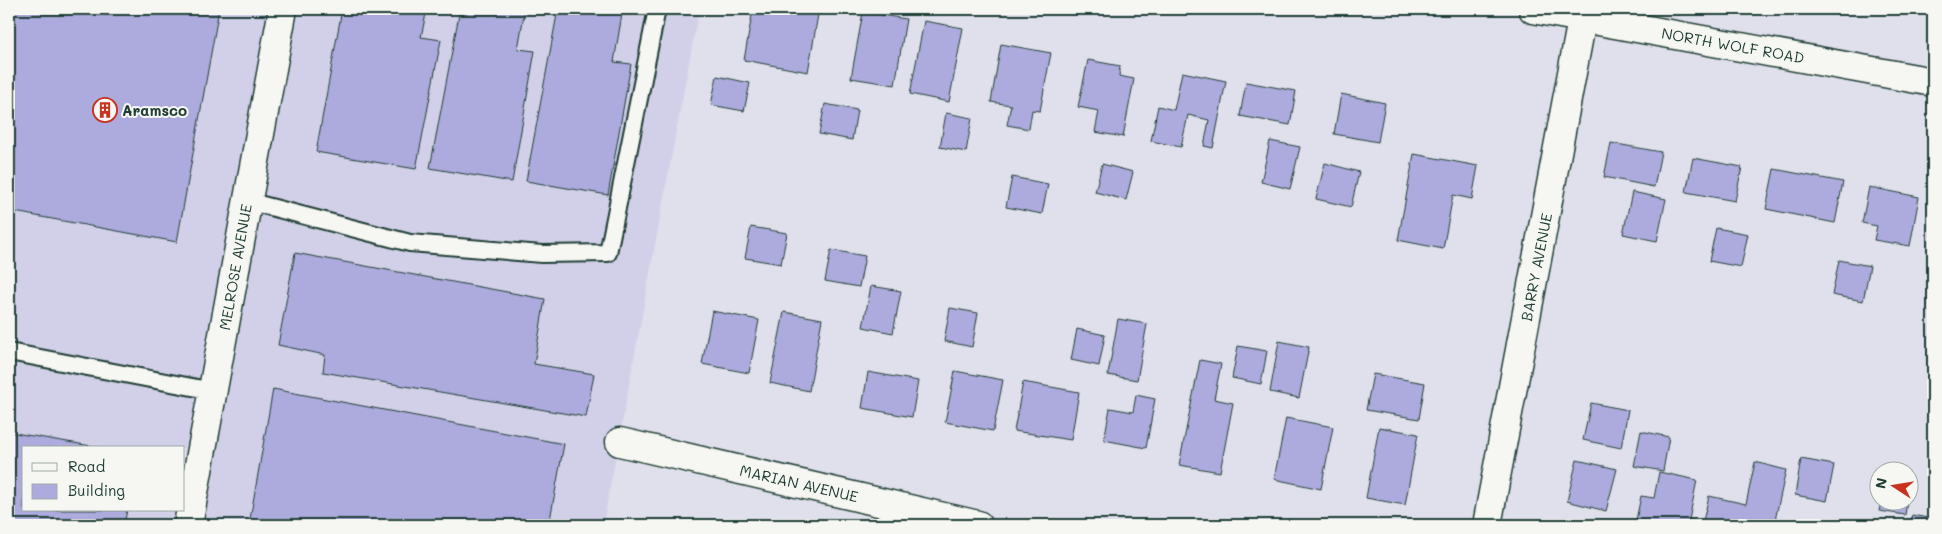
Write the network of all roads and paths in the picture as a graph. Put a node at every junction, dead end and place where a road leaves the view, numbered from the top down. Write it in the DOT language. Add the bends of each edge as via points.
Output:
graph roads {
  1 [pos="283,9"];
  2 [pos="657,9"];
  3 [pos="1533,9"];
  4 [pos="1583,13"];
  5 [pos="1933,82"];
  6 [pos="247,201"];
  7 [pos="9,352"];
  8 [pos="213,391"];
  9 [pos="620,442"];
  10 [pos="188,525"];
  11 [pos="978,525"];
  12 [pos="1487,525"];
  1 -- 6 [label="street, MELROSE AVENUE"];
  2 -- 6 [label="lane" via="608,253 542,254 410,243"];
  3 -- 4 [label="street, NORTH WOLF ROAD"];
  4 -- 5 [label="street, NORTH WOLF ROAD"];
  4 -- 12 [label="street, BARRY AVENUE"];
  6 -- 8 [label="street, MELROSE AVENUE"];
  7 -- 8 [label="lane"];
  8 -- 10 [label="street, MELROSE AVENUE"];
  9 -- 11 [label="street, MARIAN AVENUE"];
}
